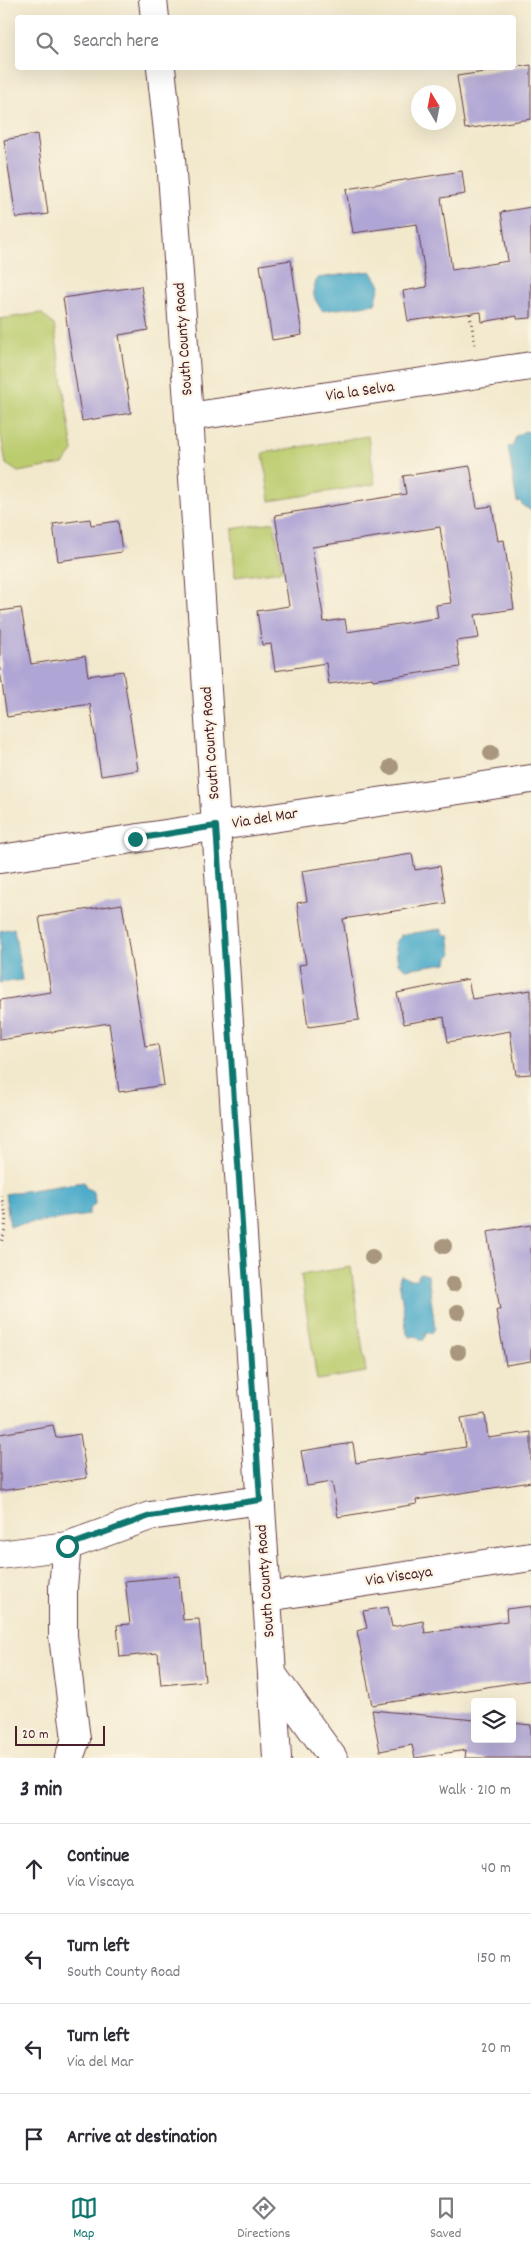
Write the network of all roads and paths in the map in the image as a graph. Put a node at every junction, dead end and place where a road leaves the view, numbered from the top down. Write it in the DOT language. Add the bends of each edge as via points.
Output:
graph roads {
  1 [pos="153,0"];
  2 [pos="155,15"];
  3 [pos="161,70"];
  4 [pos="531,366"];
  5 [pos="189,417"];
  6 [pos="531,779"];
  7 [pos="216,826"];
  8 [pos="0,859"];
  9 [pos="0,1196"];
  10 [pos="0,1244"];
  11 [pos="260,1500"];
  12 [pos="67,1546"];
  13 [pos="0,1555"];
  14 [pos="531,1558"];
  15 [pos="267,1597"];
  16 [pos="272,1674"];
  17 [pos="69,1758"];
  18 [pos="277,1758"];
  19 [pos="333,1758"];
  1 -- 2 [label="main road"];
  3 -- 5 [label="main road, South County Road" via="171,159"];
  4 -- 5 [label="main road, Via la Selva"];
  5 -- 7 [label="main road, South County Road"];
  6 -- 7 [label="main road, Via del Mar"];
  7 -- 8 [label="main road, Via del Mar"];
  7 -- 11 [label="main road, South County Road"];
  9 -- 10 [label="path" via="6,1218"];
  11 -- 12 [label="main road" via="150,1516"];
  11 -- 15 [label="main road, South County Road"];
  12 -- 13 [label="main road"];
  12 -- 17 [label="main road" via="63,1636 76,1739"];
  14 -- 15 [label="main road, Via Viscaya"];
  15 -- 16 [label="main road, South County Road"];
  16 -- 18 [label="main road, South County Road"];
  16 -- 19 [label="main road"];
}
